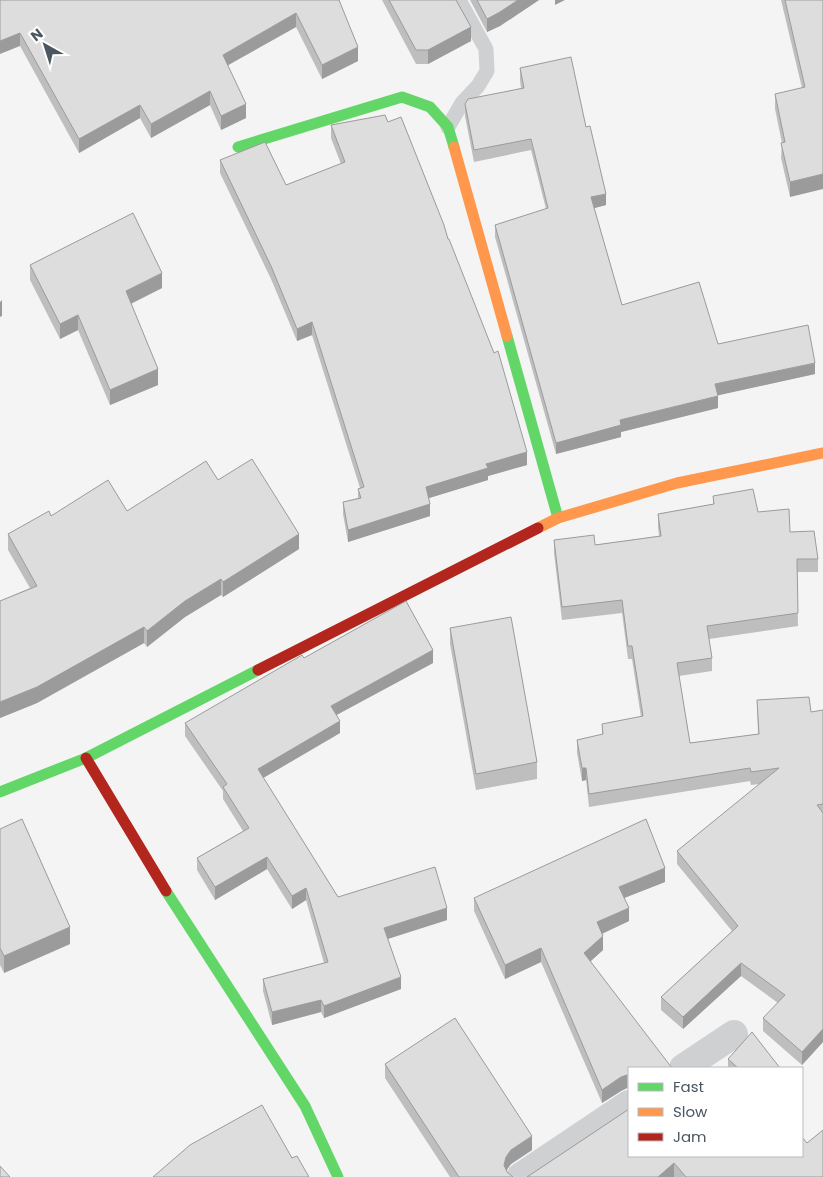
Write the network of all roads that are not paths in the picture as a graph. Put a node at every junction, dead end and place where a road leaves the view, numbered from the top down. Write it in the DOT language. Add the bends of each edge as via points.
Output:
graph roads {
  1 [pos="459,0"];
  2 [pos="448,127"];
  3 [pos="238,147"];
  4 [pos="823,453"];
  5 [pos="558,518"];
  6 [pos="86,758"];
  7 [pos="0,792"];
  8 [pos="734,1034"];
  9 [pos="684,1067"];
  10 [pos="628,1105"];
  11 [pos="338,1177"];
  12 [pos="520,1177"];
  1 -- 2 [label="lane" via="486,49 487,71"];
  2 -- 3 [label="street" via="430,107 402,97"];
  2 -- 5 [label="street"];
  4 -- 5 [label="street" via="677,483"];
  5 -- 6 [label="street"];
  6 -- 7 [label="street"];
  6 -- 11 [label="street" via="165,889 305,1106"];
  8 -- 9 [label="street"];
  10 -- 12 [label="street"];
}
